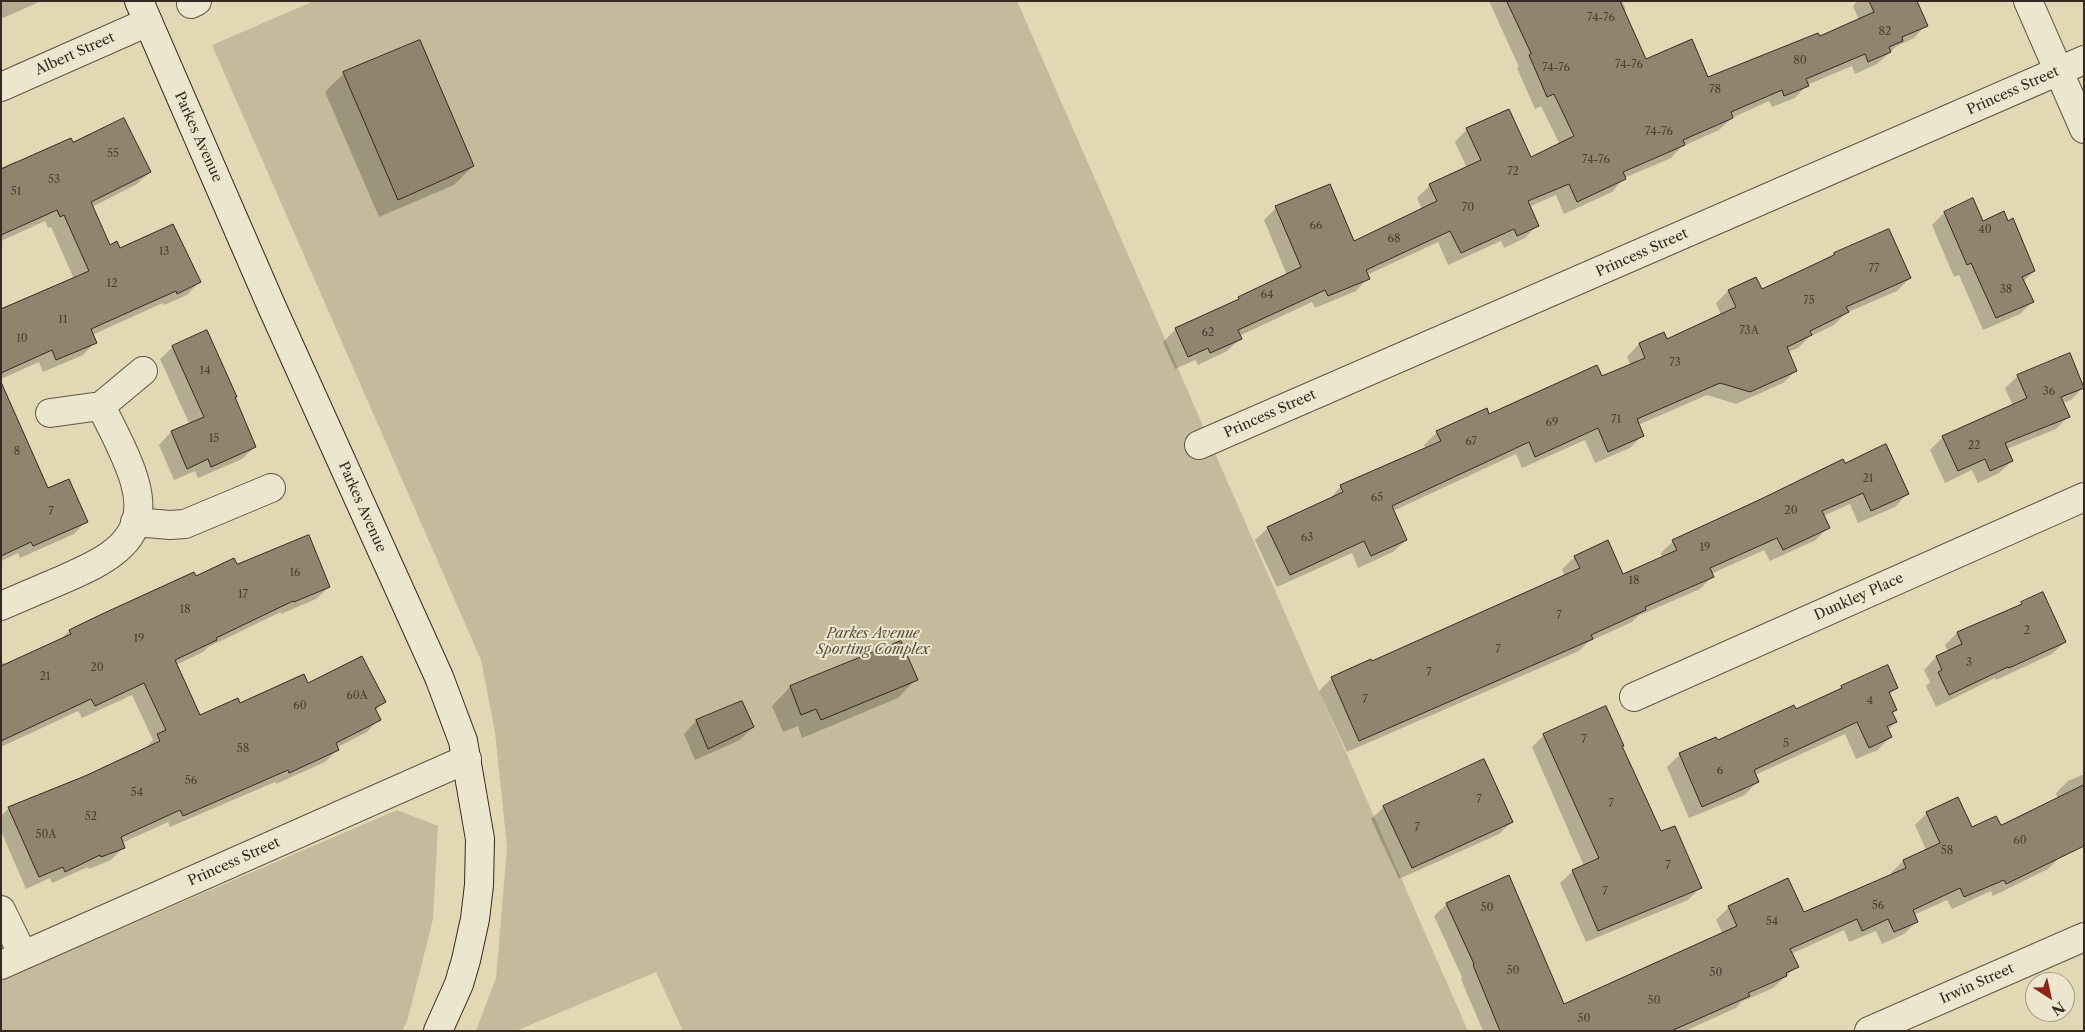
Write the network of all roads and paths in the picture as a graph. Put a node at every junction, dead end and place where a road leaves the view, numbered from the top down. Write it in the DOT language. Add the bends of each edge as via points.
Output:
graph roads {
  1 [pos="2028,1"];
  2 [pos="143,12"];
  3 [pos="2084,60"];
  4 [pos="2058,71"];
  5 [pos="1,87"];
  6 [pos="2084,129"];
  7 [pos="143,370"];
  8 [pos="102,406"];
  9 [pos="50,413"];
  10 [pos="1200,445"];
  11 [pos="271,488"];
  12 [pos="2084,497"];
  13 [pos="135,522"];
  14 [pos="1,606"];
  15 [pos="1634,696"];
  16 [pos="467,759"];
  17 [pos="1,910"];
  18 [pos="2084,937"];
  19 [pos="12,960"];
  20 [pos="438,1031"];
  21 [pos="1869,1031"];
  1 -- 4 [label="street"];
  2 -- 5 [label="street, Albert Street"];
  2 -- 16 [label="street, Parkes Avenue" via="439,677"];
  3 -- 4 [label="street, Princess Street"];
  4 -- 6 [label="street"];
  4 -- 10 [label="street, Princess Street"];
  7 -- 8 [label="street"];
  8 -- 9 [label="street"];
  8 -- 13 [label="street" via="136,484 138,508"];
  11 -- 13 [label="street" via="185,524"];
  12 -- 15 [label="street, Dunkley Place"];
  13 -- 14 [label="street" via="126,542 109,557"];
  16 -- 19 [label="street, Princess Street"];
  16 -- 20 [label="street, Parkes Avenue" via="480,839 478,900 459,984"];
  17 -- 19 [label="street"];
  18 -- 21 [label="street, Irwin Street"];
}
